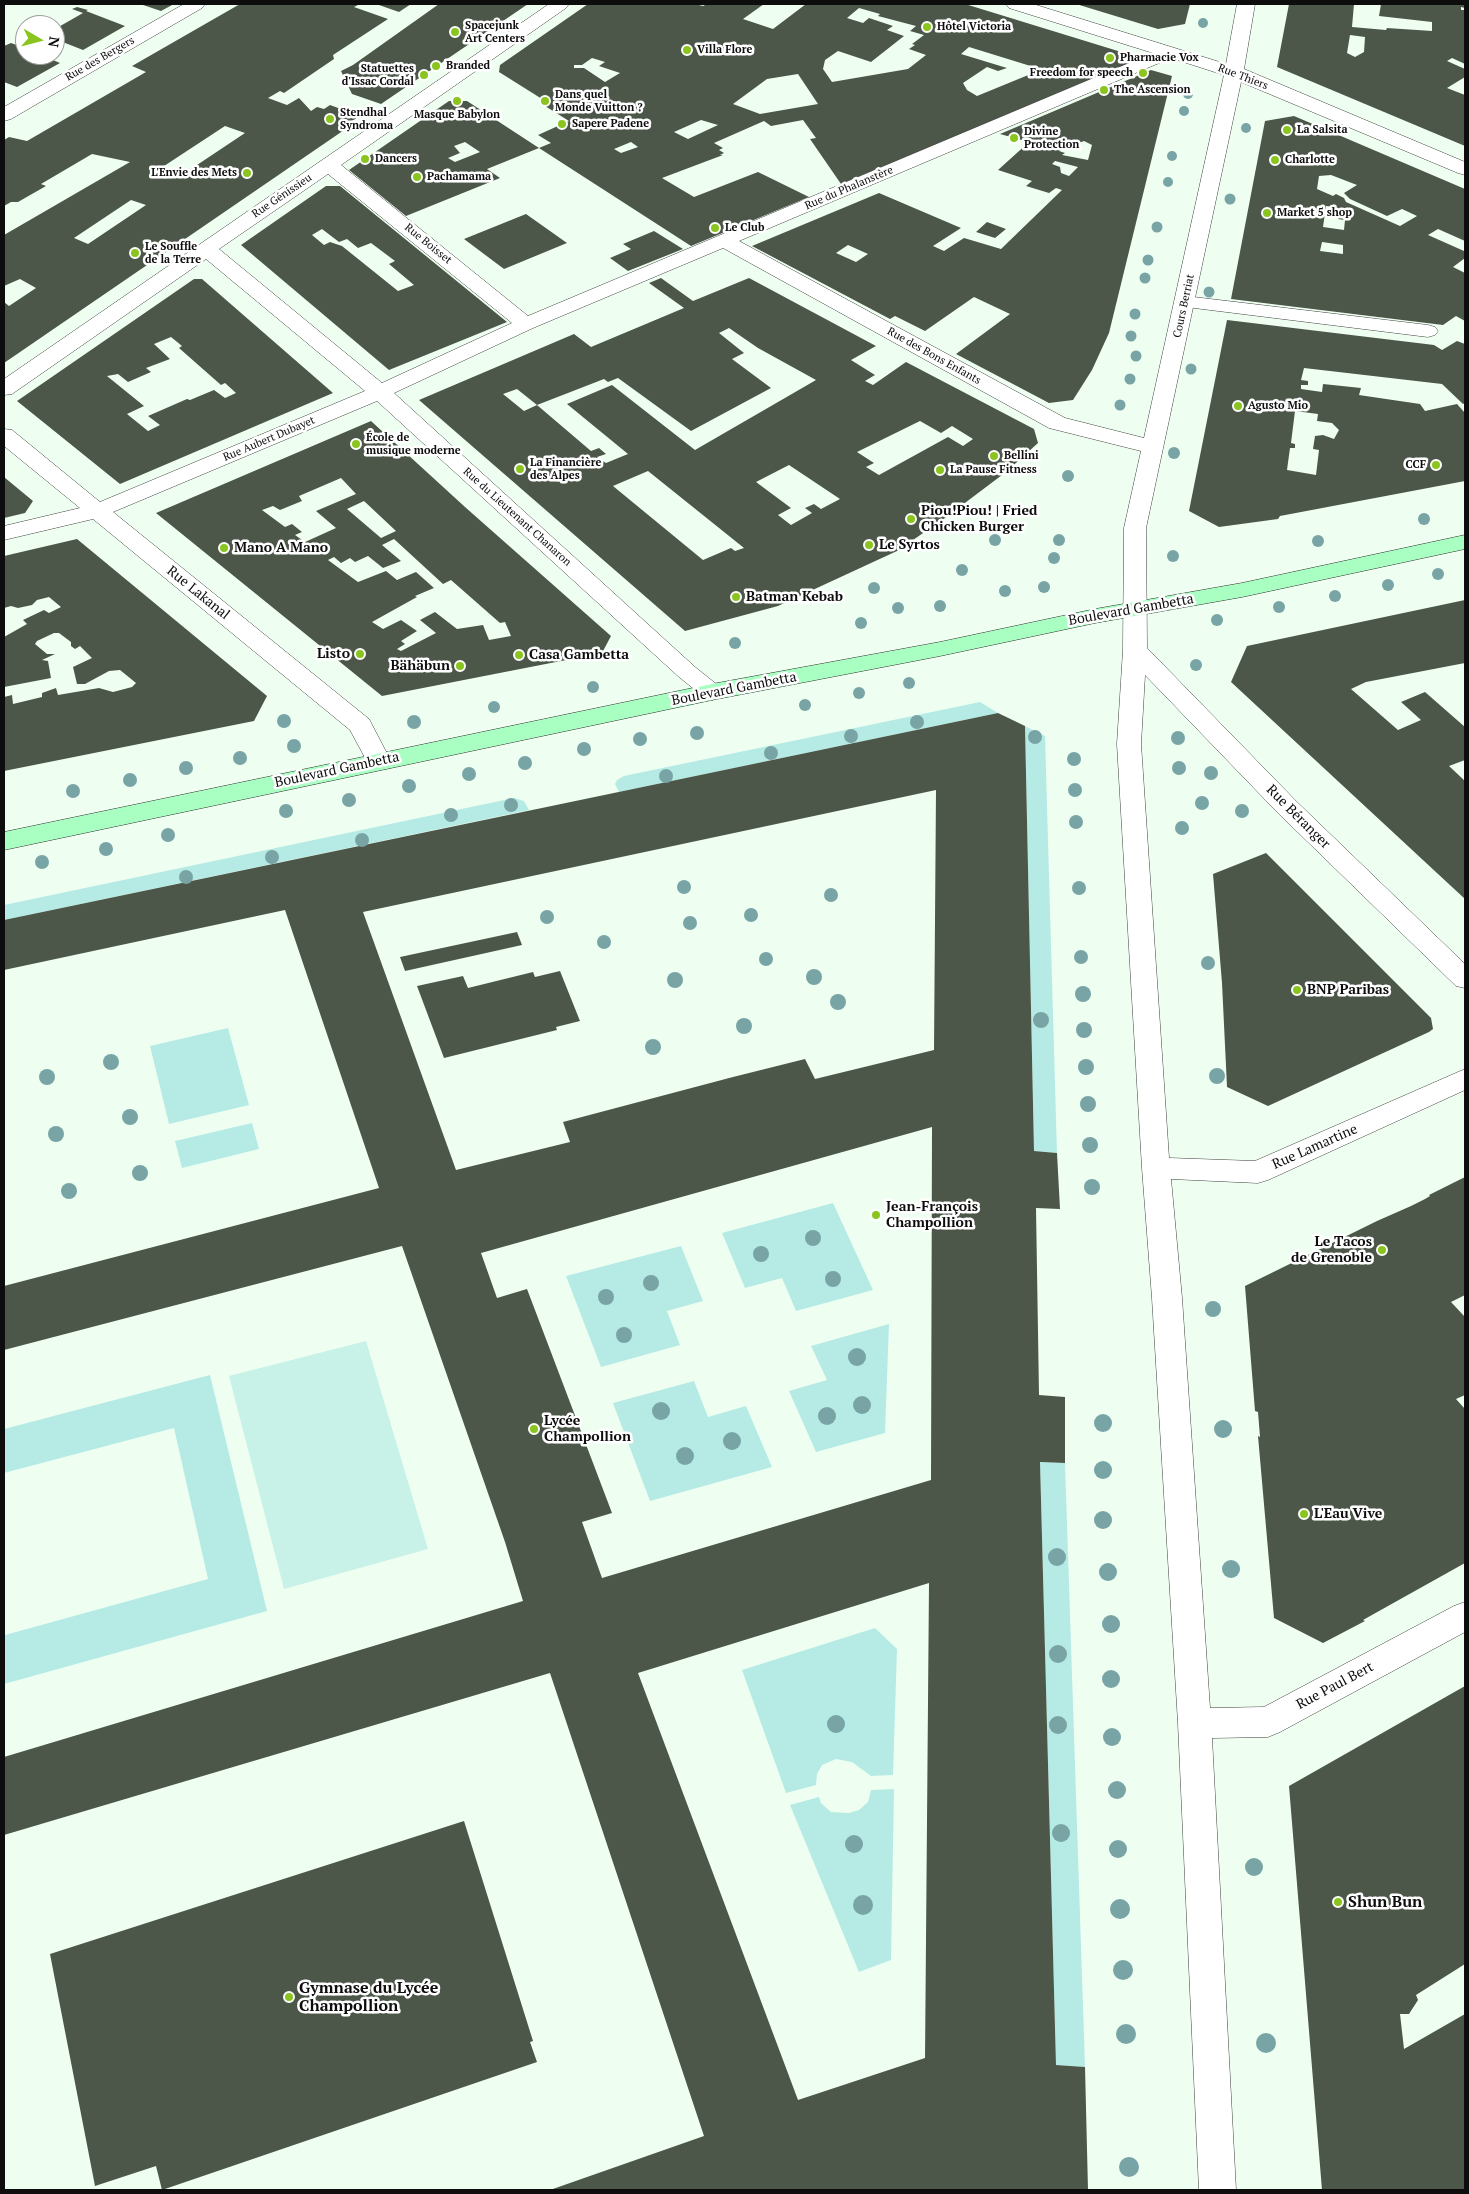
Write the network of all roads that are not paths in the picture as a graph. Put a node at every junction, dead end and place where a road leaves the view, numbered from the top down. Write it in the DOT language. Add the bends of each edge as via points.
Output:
graph roads {
  1 [pos="196,4"];
  2 [pos="560,4"];
  3 [pos="1015,4"];
  4 [pos="1246,4"];
  5 [pos="1170,52"];
  6 [pos="1234,72"];
  7 [pos="4,115"];
  8 [pos="329,165"];
  9 [pos="1465,169"];
  10 [pos="724,241"];
  11 [pos="206,248"];
  12 [pos="1185,302"];
  13 [pos="526,324"];
  14 [pos="1428,331"];
  15 [pos="4,389"];
  16 [pos="380,392"];
  17 [pos="4,435"];
  18 [pos="1152,447"];
  19 [pos="97,512"];
  20 [pos="4,533"];
  21 [pos="1465,542"];
  22 [pos="1134,610"];
  23 [pos="1135,650"];
  24 [pos="712,692"];
  25 [pos="379,761"];
  26 [pos="4,841"];
  27 [pos="1465,979"];
  28 [pos="1465,1079"];
  29 [pos="1156,1168"];
  30 [pos="1465,1616"];
  31 [pos="1195,1723"];
  32 [pos="1218,2190"];
  1 -- 7 [label="street, Rue des Bergers"];
  2 -- 8 [label="street, Rue Génissieu"];
  3 -- 5 [label="street, Rue Thiers"];
  4 -- 6 [label="street, Cours Berriat"];
  5 -- 6 [label="street, Rue Thiers"];
  5 -- 10 [label="street, Rue du Phalanstère"];
  6 -- 9 [label="street, Rue Thiers"];
  6 -- 12 [label="street, Cours Berriat"];
  8 -- 11 [label="street, Rue Génissieu"];
  8 -- 13 [label="street, Rue Boisset"];
  10 -- 13 [label="street, Rue du Phalanstère"];
  10 -- 18 [label="street, Rue des Bons Enfants" via="1057,423"];
  11 -- 15 [label="street, Rue Génissieu"];
  11 -- 16 [label="street, Rue du Lieutenant Chanaron"];
  12 -- 14 [label="street"];
  12 -- 18 [label="street, Cours Berriat"];
  13 -- 16 [label="street, Rue Aubert Dubayet"];
  16 -- 19 [label="street, Rue Aubert Dubayet"];
  16 -- 24 [label="street, Rue du Lieutenant Chanaron"];
  17 -- 19 [label="street, Rue Lakanal"];
  18 -- 22 [label="street, Cours Berriat" via="1135,528"];
  19 -- 20 [label="street, Rue Aubert Dubayet"];
  19 -- 25 [label="street, Rue Lakanal" via="360,725"];
  21 -- 22 [label="street, Boulevard Gambetta"];
  22 -- 23 [label="street, Cours Berriat"];
  22 -- 24 [label="street, Boulevard Gambetta"];
  23 -- 27 [label="street, Rue Béranger" via="1287,807"];
  23 -- 29 [label="street, Cours Berriat" via="1129,744"];
  24 -- 25 [label="street, Boulevard Gambetta"];
  25 -- 26 [label="street, Boulevard Gambetta"];
  28 -- 29 [label="street, Rue Lamartine" via="1258,1172"];
  29 -- 31 [label="street, Cours Berriat"];
  30 -- 31 [label="street, Rue Paul Bert" via="1268,1722"];
  31 -- 32 [label="street, Cours Berriat"];
}
